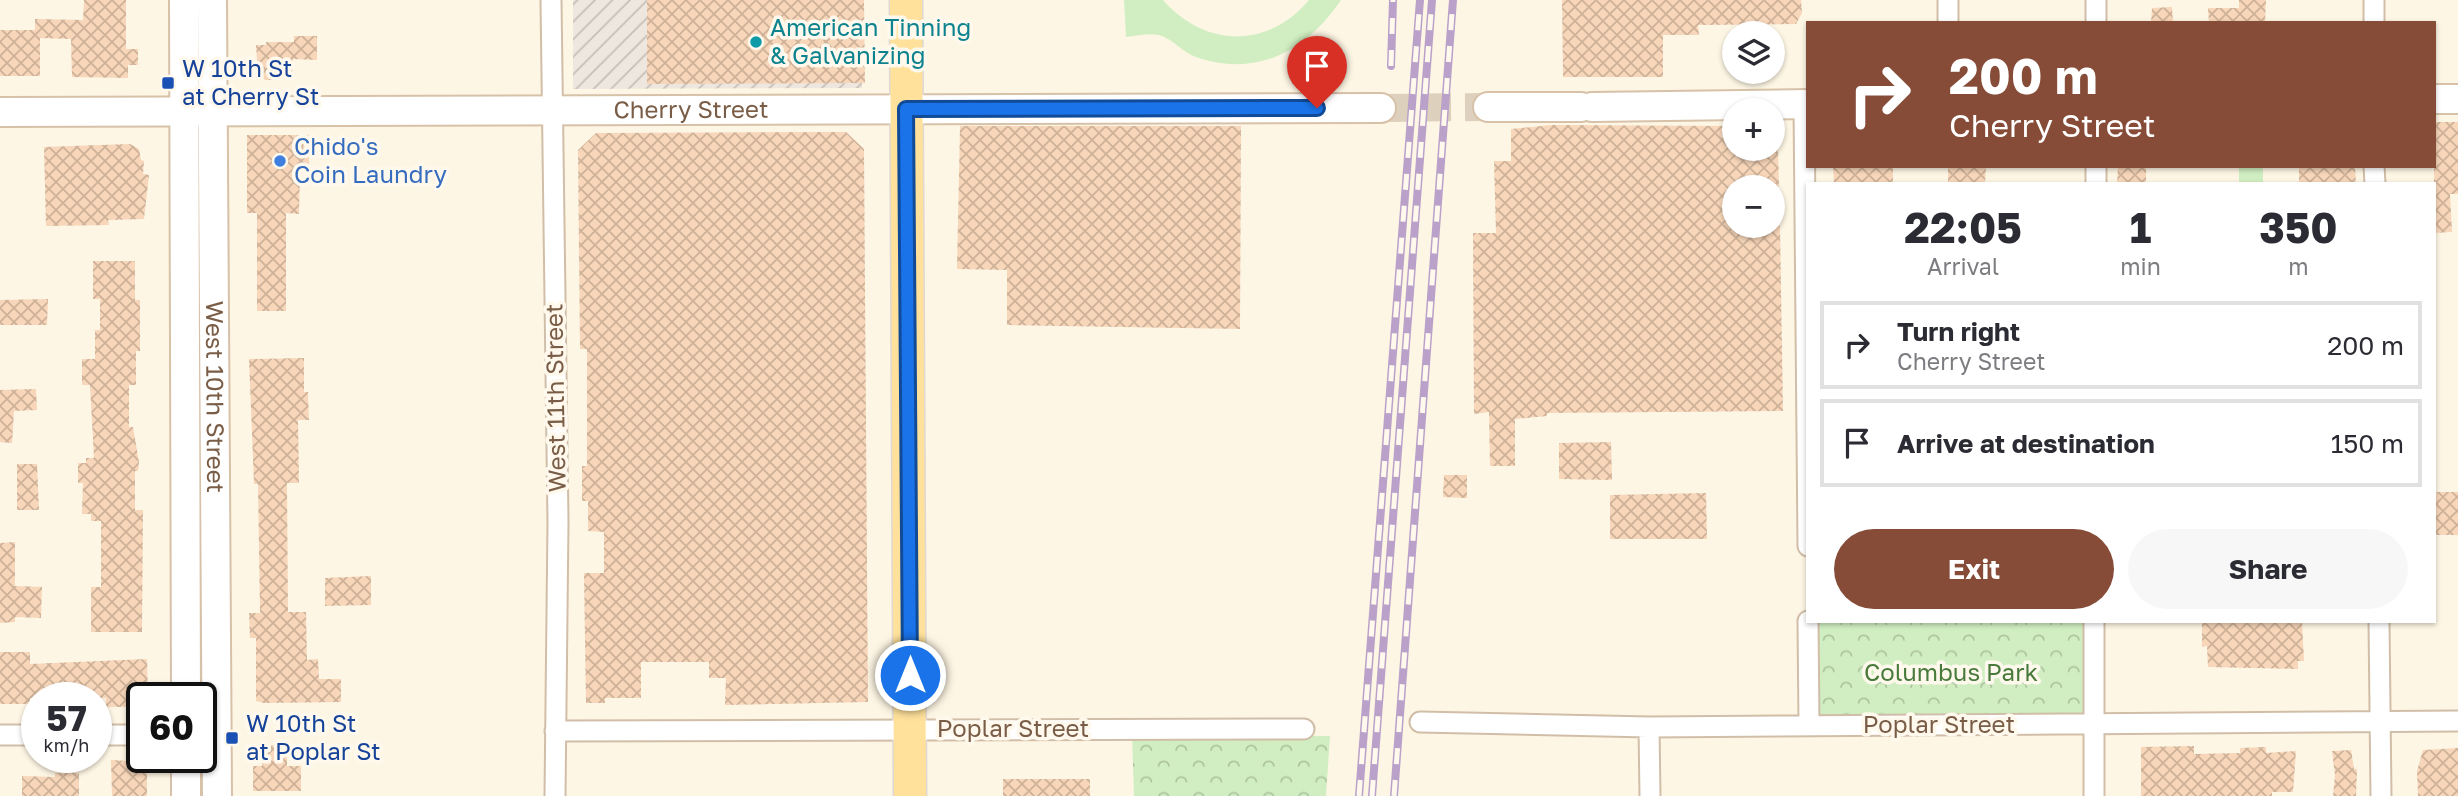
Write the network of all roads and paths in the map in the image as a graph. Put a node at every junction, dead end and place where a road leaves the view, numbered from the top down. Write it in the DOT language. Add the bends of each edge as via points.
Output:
graph roads {
  1 [pos="184,0"];
  2 [pos="212,0"];
  3 [pos="551,0"];
  4 [pos="906,0"];
  5 [pos="1948,0"];
  6 [pos="2096,0"];
  7 [pos="2374,0"];
  8 [pos="1948,21"];
  9 [pos="2096,21"];
  10 [pos="2374,21"];
  11 [pos="2436,99"];
  12 [pos="2458,99"];
  13 [pos="1806,104"];
  14 [pos="1488,107"];
  15 [pos="1381,108"];
  16 [pos="906,109"];
  17 [pos="552,111"];
  18 [pos="0,112"];
  19 [pos="198,114"];
  20 [pos="185,422"];
  21 [pos="214,422"];
  22 [pos="1808,623"];
  23 [pos="2094,623"];
  24 [pos="2379,623"];
  25 [pos="186,682"];
  26 [pos="210,682"];
  27 [pos="2458,721"];
  28 [pos="1420,722"];
  29 [pos="2380,722"];
  30 [pos="2093,724"];
  31 [pos="1810,726"];
  32 [pos="1649,727"];
  33 [pos="910,729"];
  34 [pos="1304,729"];
  35 [pos="555,731"];
  36 [pos="0,735"];
  37 [pos="21,735"];
  38 [pos="186,773"];
  39 [pos="214,773"];
  40 [pos="186,796"];
  41 [pos="217,796"];
  42 [pos="555,796"];
  43 [pos="910,796"];
  44 [pos="1650,796"];
  45 [pos="2094,796"];
  46 [pos="2381,796"];
  1 -- 19 [label="street, West 10th Street"];
  2 -- 19 [label="street, West 10th Street"];
  3 -- 17 [label="street, West 11th Street"];
  4 -- 16 [label="main road"];
  5 -- 8 [label="street"];
  6 -- 9 [label="street"];
  7 -- 10 [label="street"];
  11 -- 12 [label="street"];
  13 -- 14 [label="street"];
  15 -- 16 [label="street, Cherry Street"];
  16 -- 17 [label="street, Cherry Street"];
  16 -- 33 [label="main road"];
  17 -- 19 [label="street, Cherry Street"];
  17 -- 35 [label="street, West 11th Street" via="558,522"];
  18 -- 19 [label="street, Cherry Street"];
  19 -- 20 [label="street, West 10th Street"];
  19 -- 21 [label="street, West 10th Street"];
  20 -- 21 [label="street"];
  20 -- 25 [label="street, West 10th Street"];
  21 -- 26 [label="street, West 10th Street"];
  22 -- 31 [label="street"];
  23 -- 30 [label="street"];
  24 -- 29 [label="street"];
  27 -- 29 [label="street, Poplar Street"];
  28 -- 32 [label="street, Poplar Street"];
  29 -- 30 [label="street, Poplar Street"];
  29 -- 46 [label="street"];
  30 -- 31 [label="street, Poplar Street"];
  30 -- 45 [label="street"];
  31 -- 32 [label="street, Poplar Street"];
  32 -- 44 [label="street"];
  33 -- 34 [label="street, Poplar Street"];
  33 -- 35 [label="street, Poplar Street"];
  33 -- 43 [label="main road"];
  35 -- 42 [label="street, West 11th Street"];
  36 -- 37 [label="street"];
  38 -- 40 [label="street"];
  39 -- 41 [label="street, West 10th Street"];
}
